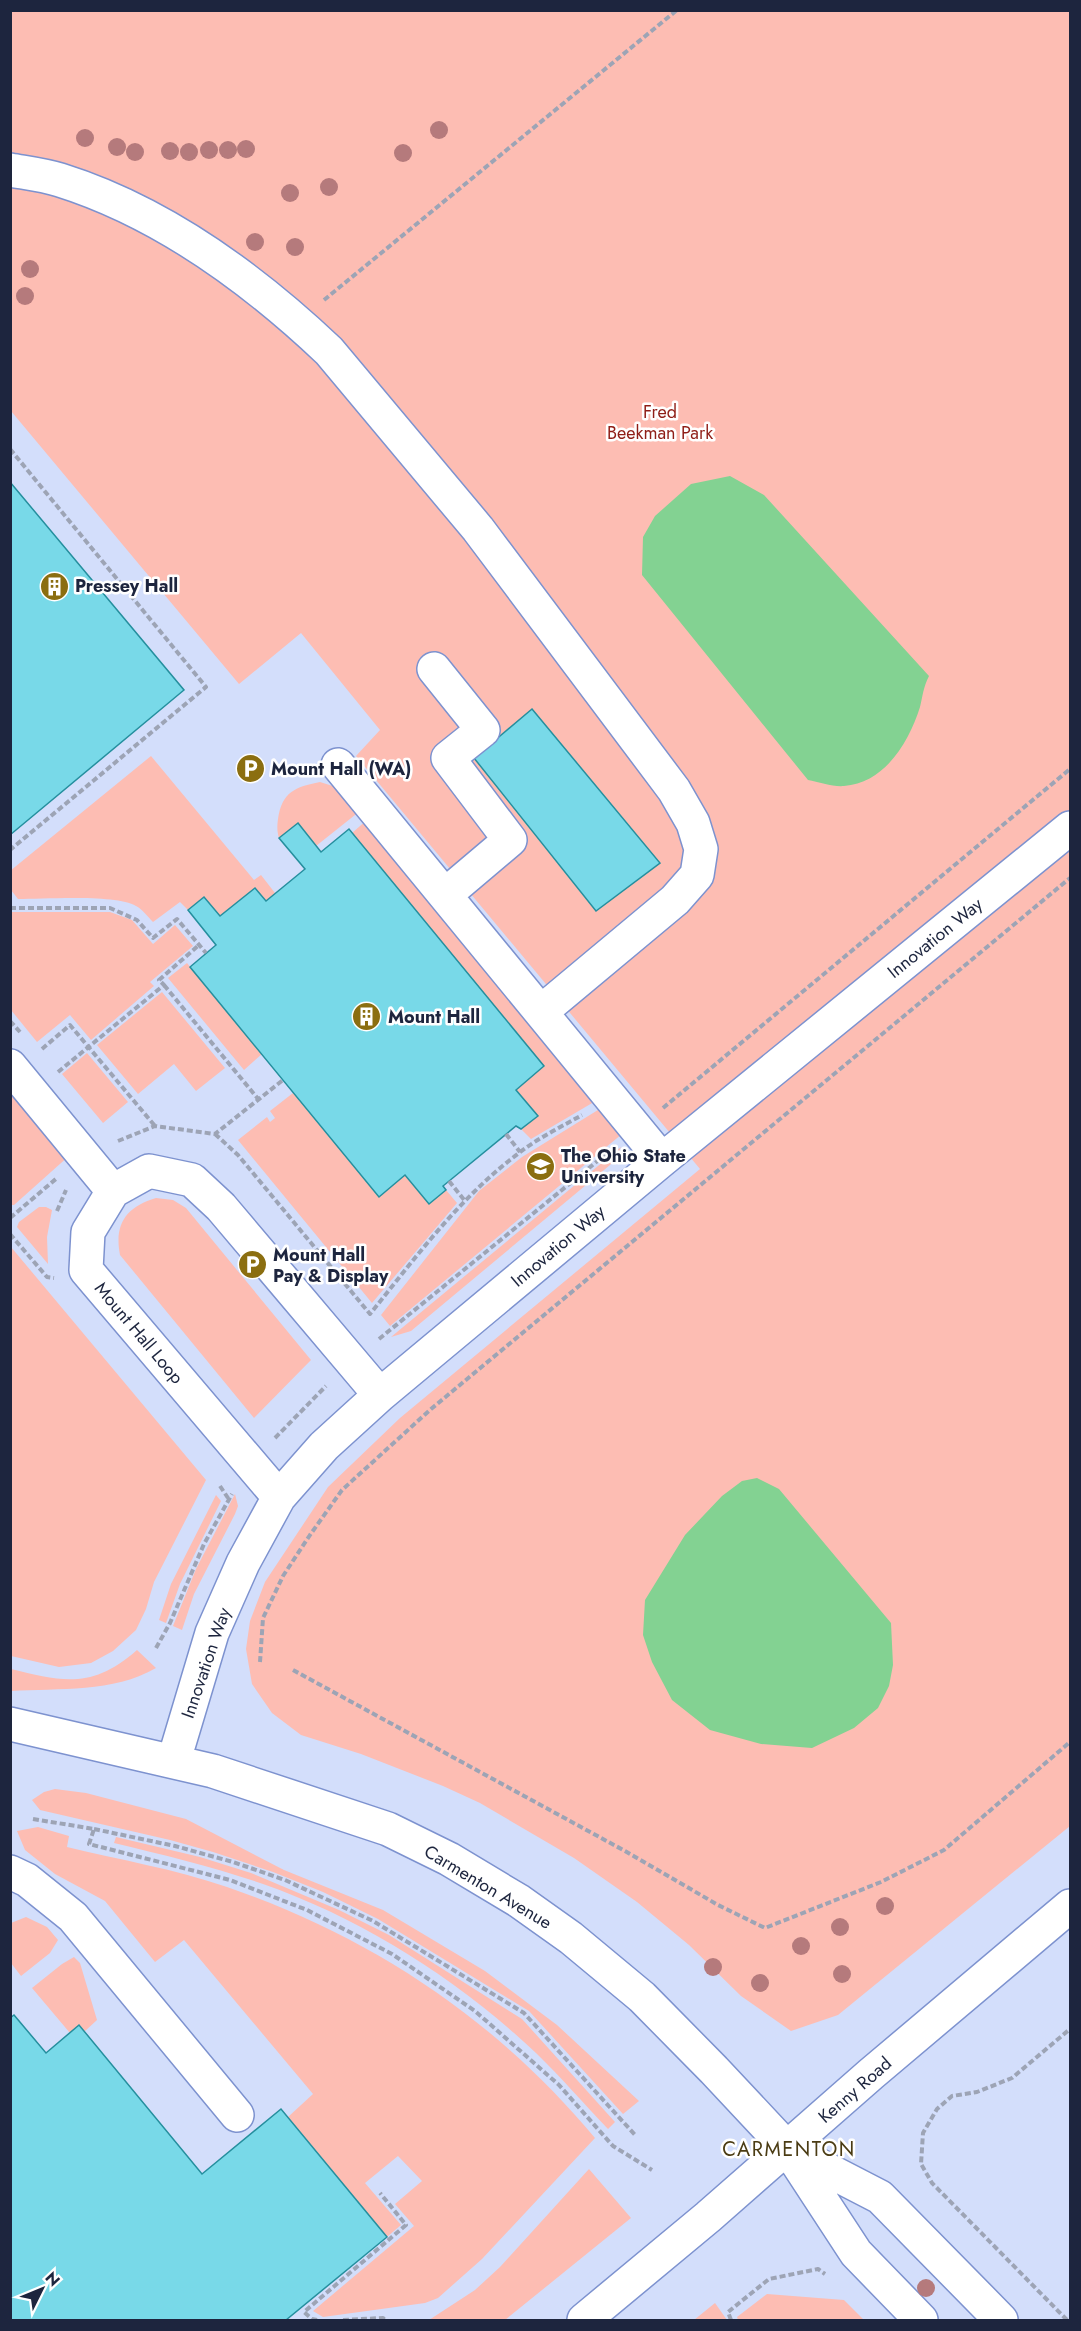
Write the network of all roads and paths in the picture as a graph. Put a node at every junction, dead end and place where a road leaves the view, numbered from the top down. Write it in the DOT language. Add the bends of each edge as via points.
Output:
graph roads {
  1 [pos="677,10"];
  2 [pos="10,170"];
  3 [pos="322,302"];
  4 [pos="10,449"];
  5 [pos="434,669"];
  6 [pos="338,765"];
  7 [pos="1071,769"];
  8 [pos="1071,828"];
  9 [pos="10,850"];
  10 [pos="1071,878"];
  11 [pos="445,895"];
  12 [pos="10,908"];
  13 [pos="199,945"];
  14 [pos="206,953"];
  15 [pos="164,985"];
  16 [pos="542,1011"];
  17 [pos="10,1021"];
  18 [pos="89,1047"];
  19 [pos="24,1052"];
  20 [pos="283,1080"];
  21 [pos="33,1094"];
  22 [pos="259,1100"];
  23 [pos="672,1100"];
  24 [pos="590,1110"];
  25 [pos="155,1126"];
  26 [pos="215,1134"];
  27 [pos="506,1134"];
  28 [pos="620,1143"];
  29 [pos="110,1144"];
  30 [pos="520,1152"];
  31 [pos="662,1160"];
  32 [pos="449,1181"];
  33 [pos="113,1191"];
  34 [pos="465,1201"];
  35 [pos="10,1234"];
  36 [pos="58,1279"];
  37 [pos="386,1333"];
  38 [pos="323,1389"];
  39 [pos="380,1395"];
  40 [pos="280,1433"];
  41 [pos="279,1497"];
  42 [pos="228,1498"];
  43 [pos="156,1648"];
  44 [pos="260,1662"];
  45 [pos="293,1670"];
  46 [pos="10,1724"];
  47 [pos="1071,1742"];
  48 [pos="174,1760"];
  49 [pos="33,1819"];
  50 [pos="94,1829"];
  51 [pos="10,1872"];
  52 [pos="1071,1906"];
  53 [pos="1071,2029"];
  54 [pos="237,2115"];
  55 [pos="636,2136"];
  56 [pos="788,2149"];
  57 [pos="652,2170"];
  58 [pos="380,2193"];
  59 [pos="829,2277"];
  60 [pos="317,2320"];
  61 [pos="343,2320"];
  62 [pos="385,2320"];
  63 [pos="584,2320"];
  64 [pos="731,2320"];
  65 [pos="921,2320"];
  66 [pos="1001,2320"];
  67 [pos="1067,2320"];
  1 -- 3 [label="path"];
  2 -- 16 [label="street" via="58,179 111,199 185,238 302,326 344,369 478,529 674,790 693,823 701,849 697,875 675,900"];
  4 -- 9 [label="path" via="206,687"];
  5 -- 11 [label="street" via="483,730 448,758 510,840"];
  6 -- 11 [label="street"];
  7 -- 23 [label="path"];
  8 -- 31 [label="street, Innovation Way"];
  10 -- 44 [label="path" via="431,1408 364,1468 342,1490 274,1593 263,1618"];
  11 -- 16 [label="street"];
  12 -- 13 [label="path" via="110,908 136,920 153,938 177,919"];
  13 -- 14 [label="path"];
  13 -- 15 [label="path" via="159,980"];
  15 -- 18 [label="path"];
  15 -- 22 [label="path"];
  16 -- 31 [label="street"];
  17 -- 19 [label="path"];
  18 -- 19 [label="path" via="70,1025"];
  18 -- 21 [label="path"];
  18 -- 25 [label="path"];
  19 -- 21 [label="street"];
  20 -- 22 [label="path"];
  21 -- 33 [label="street"];
  22 -- 26 [label="path"];
  24 -- 30 [label="path"];
  25 -- 26 [label="path"];
  25 -- 29 [label="path"];
  26 -- 34 [label="path" via="370,1314"];
  27 -- 30 [label="path"];
  28 -- 37 [label="path"];
  30 -- 34 [label="path"];
  31 -- 39 [label="street, Innovation Way"];
  32 -- 34 [label="path"];
  33 -- 39 [label="street, Mount Hall Loop" via="149,1171 192,1180 221,1207"];
  33 -- 41 [label="street, Mount Hall Loop" via="88,1232 86,1270"];
  35 -- 36 [label="path" via="47,1277"];
  38 -- 40 [label="path"];
  39 -- 41 [label="street, Innovation Way" via="324,1446"];
  41 -- 48 [label="street, Innovation Way" via="243,1563 212,1634"];
  42 -- 43 [label="path"];
  45 -- 47 [label="path" via="765,1928 881,1882 944,1850"];
  46 -- 48 [label="street, Carmenton Avenue"];
  48 -- 56 [label="street, Carmenton Avenue" via="388,1829 449,1859 519,1901 642,1997"];
  49 -- 50 [label="path"];
  50 -- 55 [label="path" via="233,1862 285,1880 373,1920 524,2013"];
  50 -- 57 [label="path" via="89,1844 230,1880 307,1910 392,1954 475,2011 559,2085 614,2146"];
  51 -- 54 [label="street" via="27,1880 73,1917"];
  52 -- 56 [label="street, Kenny Road"];
  53 -- 67 [label="path" via="1012,2078 977,2092 952,2096 923,2133 921,2164 932,2183"];
  56 -- 63 [label="street, Kenny Road"];
  56 -- 65 [label="street" via="856,2253"];
  56 -- 66 [label="street" via="880,2197"];
  58 -- 60 [label="path" via="406,2225 304,2312"];
  59 -- 64 [label="path" via="818,2269 769,2279 728,2312"];
  61 -- 62 [label="path"];
}
